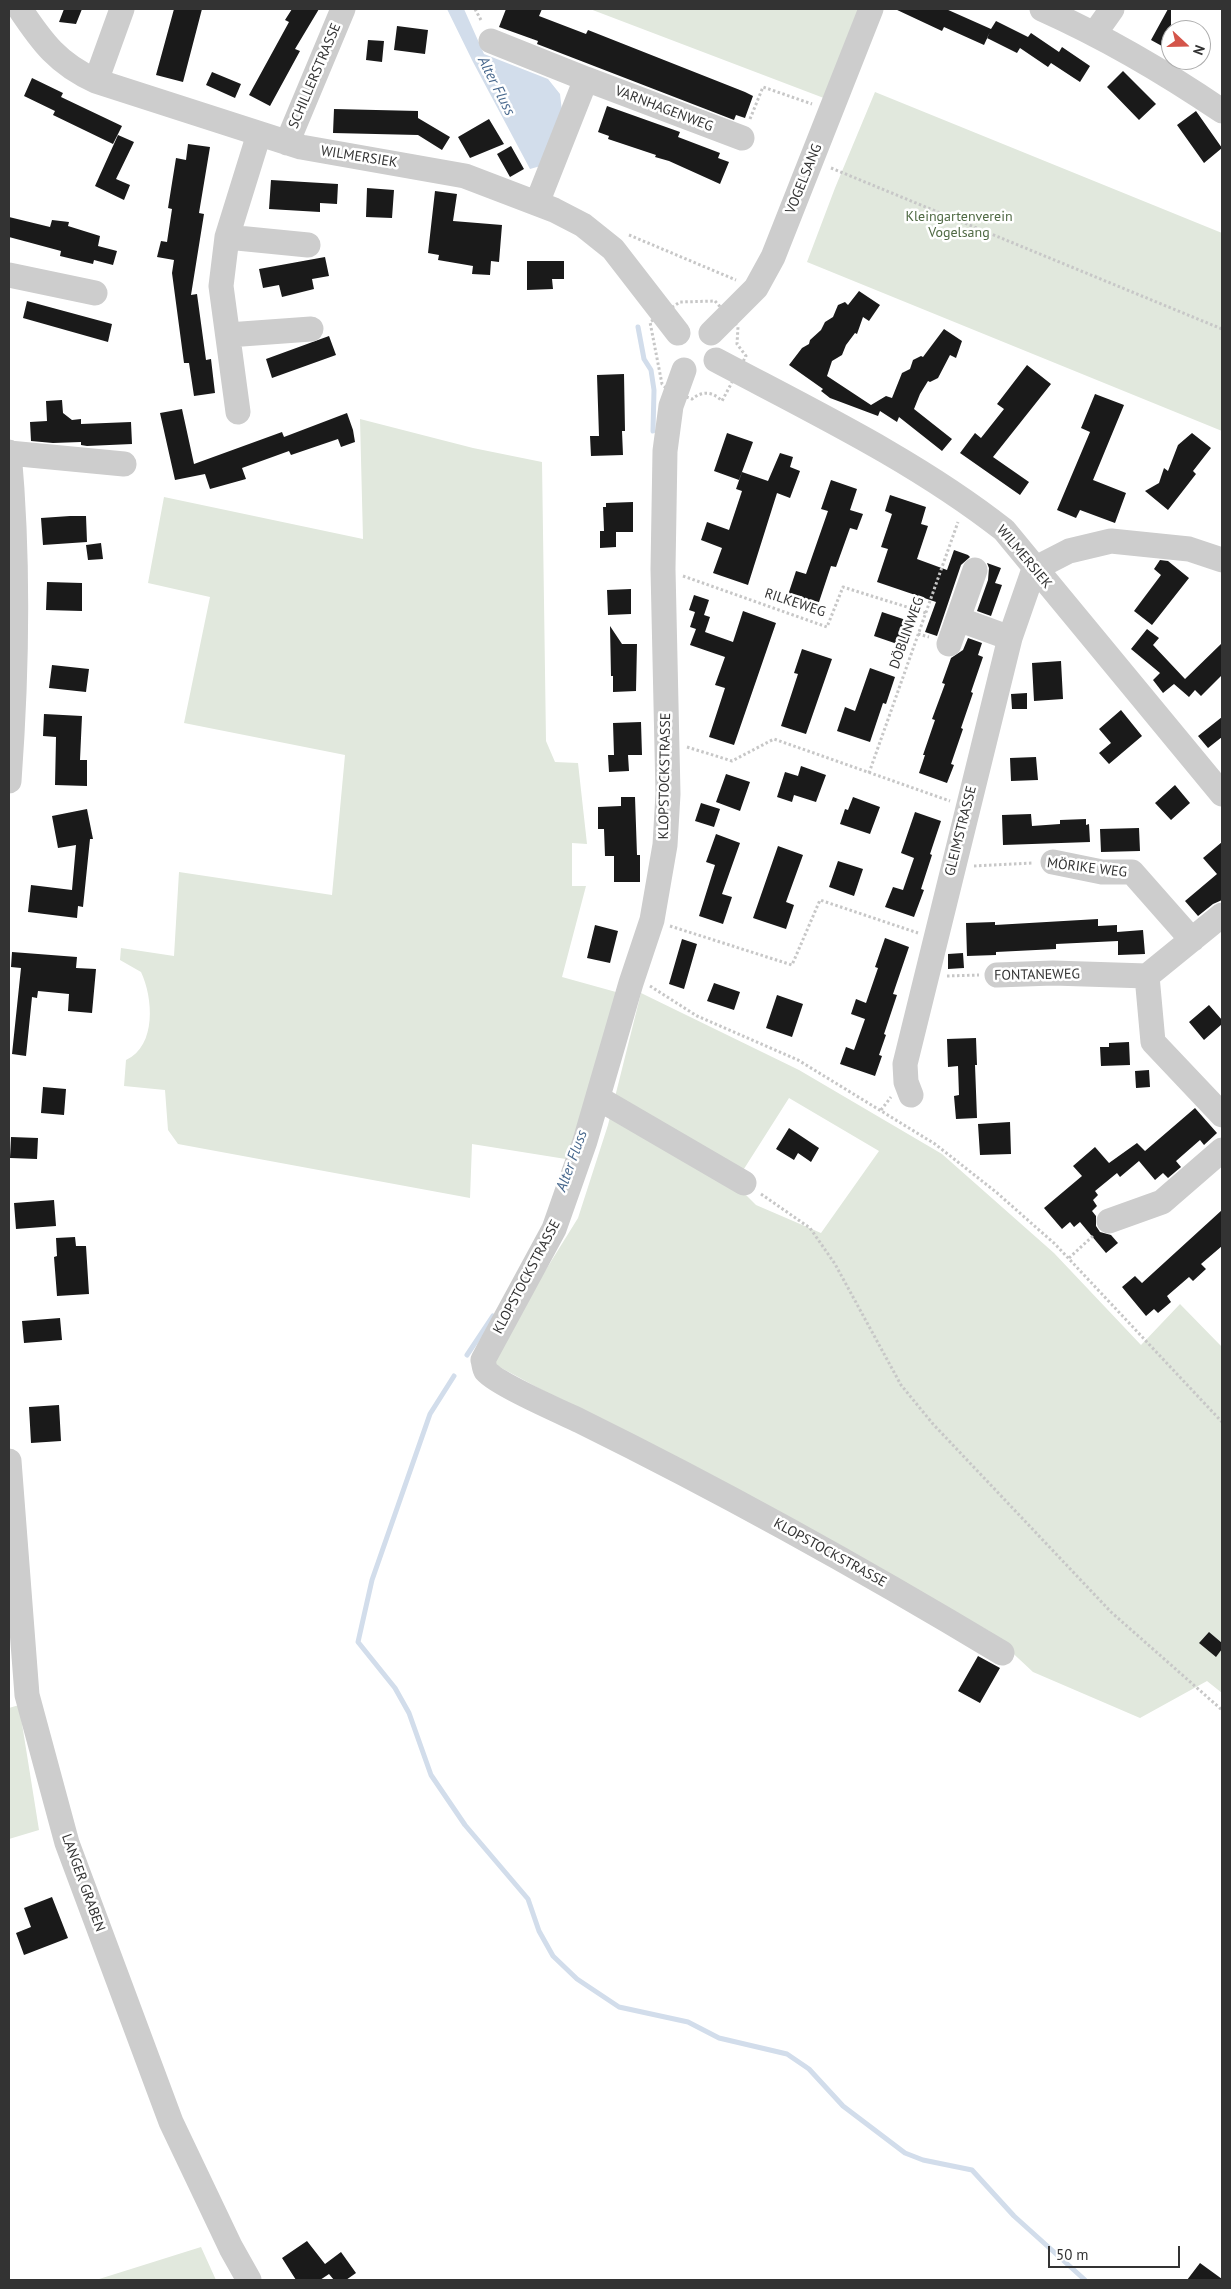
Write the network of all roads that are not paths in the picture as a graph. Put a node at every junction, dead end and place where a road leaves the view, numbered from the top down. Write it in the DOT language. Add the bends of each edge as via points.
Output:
graph roads {
  1 [pos="20,9"];
  2 [pos="122,9"];
  3 [pos="343,9"];
  4 [pos="871,9"];
  5 [pos="1042,9"];
  6 [pos="1112,9"];
  7 [pos="1095,33"];
  8 [pos="491,41"];
  9 [pos="586,79"];
  10 [pos="96,81"];
  11 [pos="1222,111"];
  12 [pos="259,134"];
  13 [pos="742,138"];
  14 [pos="287,143"];
  15 [pos="537,203"];
  16 [pos="227,237"];
  17 [pos="308,245"];
  18 [pos="9,275"];
  19 [pos="95,293"];
  20 [pos="720,324"];
  21 [pos="311,329"];
  22 [pos="678,333"];
  23 [pos="228,335"];
  24 [pos="716,360"];
  25 [pos="684,370"];
  26 [pos="238,412"];
  27 [pos="9,452"];
  28 [pos="124,464"];
  29 [pos="1222,560"];
  30 [pos="1034,569"];
  31 [pos="975,570"];
  32 [pos="958,619"];
  33 [pos="1010,638"];
  34 [pos="949,644"];
  35 [pos="9,781"];
  36 [pos="1222,794"];
  37 [pos="1053,862"];
  38 [pos="1222,915"];
  39 [pos="1192,940"];
  40 [pos="997,975"];
  41 [pos="1147,976"];
  42 [pos="911,1095"];
  43 [pos="598,1098"];
  44 [pos="1222,1115"];
  45 [pos="1222,1150"];
  46 [pos="744,1183"];
  47 [pos="1109,1221"];
  48 [pos="9,1461"];
  49 [pos="1002,1653"];
  50 [pos="249,2280"];
  1 -- 10 [label="street, WILMERSIEK" via="56,56 75,71"];
  2 -- 10 [label="street"];
  3 -- 14 [label="street, SCHILLERSTRASSE"];
  4 -- 20 [label="street, VOGELSANG" via="772,257 756,288"];
  5 -- 7 [label="street"];
  6 -- 7 [label="street"];
  7 -- 11 [label="street" via="1169,75"];
  8 -- 9 [label="street, VARNHAGENWEG"];
  9 -- 13 [label="street, VARNHAGENWEG"];
  9 -- 15 [label="street"];
  10 -- 12 [label="street, WILMERSIEK"];
  12 -- 14 [label="street, WILMERSIEK"];
  12 -- 16 [label="street"];
  14 -- 15 [label="street, WILMERSIEK" via="454,173"];
  15 -- 22 [label="street, WILMERSIEK" via="576,221 607,244"];
  16 -- 17 [label="street"];
  16 -- 23 [label="street" via="221,286"];
  18 -- 19 [label="street"];
  20 -- 22 [label="street" via="705,328 691,326"];
  20 -- 24 [label="street"];
  21 -- 23 [label="street"];
  22 -- 25 [label="street" via="672,351"];
  23 -- 26 [label="street"];
  24 -- 25 [label="street" via="700,372"];
  24 -- 30 [label="street, WILMERSIEK" via="876,446 966,500 1004,530"];
  25 -- 43 [label="street, KLOPSTOCKSTRASSE" via="670,410 665,451 663,569 668,794 665,845 652,920"];
  27 -- 28 [label="street"];
  27 -- 35 [label="street" via="13,499 15,700"];
  29 -- 30 [label="street" via="1189,549 1111,541 1069,551"];
  30 -- 33 [label="street, GLEIMSTRASSE"];
  30 -- 36 [label="street, WILMERSIEK"];
  31 -- 32 [label="street"];
  32 -- 33 [label="street"];
  32 -- 34 [label="street"];
  33 -- 42 [label="street, GLEIMSTRASSE" via="905,1064"];
  37 -- 39 [label="street, MÖRIKE WEG" via="1102,872 1132,872"];
  38 -- 39 [label="street"];
  39 -- 41 [label="street"];
  40 -- 41 [label="street, FONTANEWEG"];
  41 -- 44 [label="street" via="1153,1042"];
  43 -- 46 [label="street"];
  43 -- 49 [label="street, KLOPSTOCKSTRASSE" via="554,1229 483,1360 486,1370 511,1387 790,1530"];
  45 -- 47 [label="street" via="1162,1202"];
  48 -- 50 [label="street, LANGER GRABEN" via="27,1695 67,1843 171,2122"];
}
